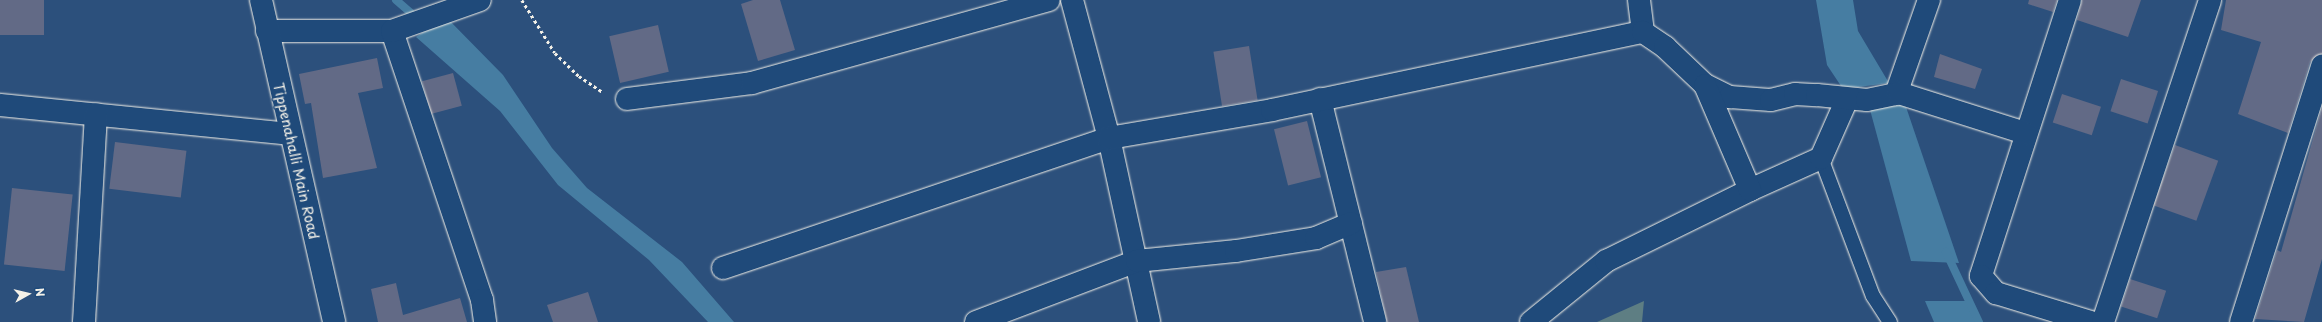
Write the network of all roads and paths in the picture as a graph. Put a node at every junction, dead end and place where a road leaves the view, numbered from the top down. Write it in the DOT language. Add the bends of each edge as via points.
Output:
graph roads {
  1 [pos="261,0"];
  2 [pos="480,0"];
  3 [pos="522,0"];
  4 [pos="1049,0"];
  5 [pos="1072,0"];
  6 [pos="1639,0"];
  7 [pos="1929,0"];
  8 [pos="2070,0"];
  9 [pos="2210,0"];
  10 [pos="396,29"];
  11 [pos="267,31"];
  12 [pos="1643,32"];
  13 [pos="2322,66"];
  14 [pos="1705,85"];
  15 [pos="1894,94"];
  16 [pos="627,99"];
  17 [pos="1320,99"];
  18 [pos="1857,100"];
  19 [pos="0,105"];
  20 [pos="96,114"];
  21 [pos="2025,132"];
  22 [pos="289,134"];
  23 [pos="1109,138"];
  24 [pos="1821,158"];
  25 [pos="1750,190"];
  26 [pos="1351,223"];
  27 [pos="1137,260"];
  28 [pos="723,268"];
  29 [pos="84,322"];
  30 [pos="334,322"];
  31 [pos="485,322"];
  32 [pos="976,322"];
  33 [pos="1149,322"];
  34 [pos="1375,322"];
  35 [pos="1531,322"];
  36 [pos="1890,322"];
  37 [pos="2091,322"];
  38 [pos="2103,322"];
  39 [pos="2241,322"];
  1 -- 11 [label="street, Tippenahalli Main Road"];
  2 -- 10 [label="street"];
  3 -- 16 [label="path" via="555,53 579,76 600,92"];
  4 -- 16 [label="street" via="752,83"];
  5 -- 23 [label="street"];
  6 -- 12 [label="street"];
  7 -- 15 [label="street"];
  8 -- 21 [label="street"];
  9 -- 38 [label="street"];
  10 -- 11 [label="street"];
  10 -- 31 [label="street" via="482,300"];
  11 -- 22 [label="street, Tippenahalli Main Road"];
  12 -- 14 [label="street" via="1666,47"];
  12 -- 17 [label="street"];
  13 -- 39 [label="street"];
  14 -- 18 [label="street" via="1730,97 1771,100 1802,95"];
  14 -- 25 [label="street"];
  15 -- 18 [label="street"];
  15 -- 21 [label="street"];
  17 -- 23 [label="street"];
  17 -- 26 [label="street"];
  18 -- 24 [label="street"];
  19 -- 20 [label="street"];
  20 -- 22 [label="street"];
  20 -- 29 [label="street"];
  21 -- 37 [label="street" via="1981,276 1996,293"];
  22 -- 30 [label="street, Tippenahalli Main Road"];
  23 -- 27 [label="street"];
  23 -- 28 [label="street"];
  24 -- 25 [label="street"];
  24 -- 36 [label="lane" via="1873,296"];
  25 -- 35 [label="street" via="1606,261"];
  26 -- 27 [label="street" via="1316,238 1236,251"];
  26 -- 34 [label="street"];
  27 -- 32 [label="street"];
  27 -- 33 [label="street"];
}
